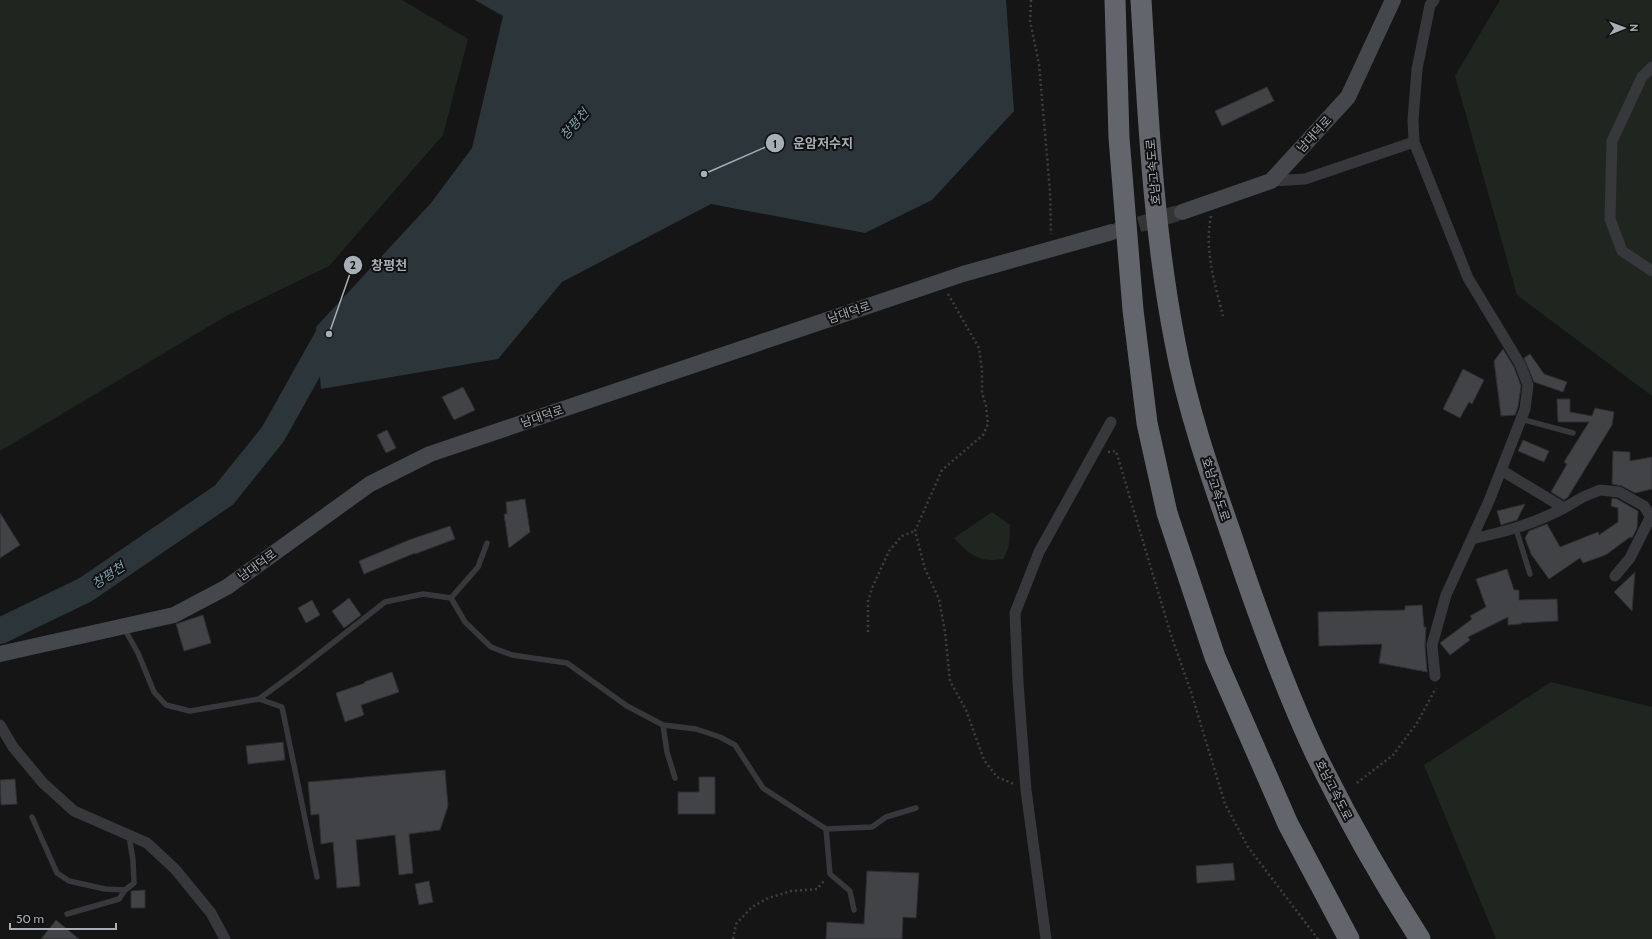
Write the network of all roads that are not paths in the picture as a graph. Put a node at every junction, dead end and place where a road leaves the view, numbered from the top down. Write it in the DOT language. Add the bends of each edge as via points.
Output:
graph roads {
  1 [pos="1115,0"];
  2 [pos="1141,0"];
  3 [pos="1393,0"];
  4 [pos="1434,0"];
  5 [pos="1652,67"];
  6 [pos="1414,142"];
  7 [pos="1271,181"];
  8 [pos="1182,212"];
  9 [pos="1112,232"];
  10 [pos="1652,270"];
  11 [pos="1521,419"];
  12 [pos="1111,422"];
  13 [pos="1573,433"];
  14 [pos="1501,470"];
  15 [pos="1564,508"];
  16 [pos="1651,519"];
  17 [pos="1516,529"];
  18 [pos="1472,539"];
  19 [pos="487,543"];
  20 [pos="1530,574"];
  21 [pos="1615,576"];
  22 [pos="451,598"];
  23 [pos="123,626"];
  24 [pos="0,654"];
  25 [pos="1435,676"];
  26 [pos="259,699"];
  27 [pos="0,725"];
  28 [pos="663,725"];
  29 [pos="675,778"];
  30 [pos="916,808"];
  31 [pos="32,817"];
  32 [pos="826,829"];
  33 [pos="128,835"];
  34 [pos="317,877"];
  35 [pos="125,890"];
  36 [pos="854,910"];
  37 [pos="67,914"];
  38 [pos="225,939"];
  39 [pos="1046,939"];
  40 [pos="1349,939"];
  41 [pos="1420,939"];
  1 -- 40 [label="highway" via="1119,138 1133,310 1147,423 1167,513 1215,657 1288,824"];
  2 -- 41 [label="highway, 호남고속도로" via="1148,127 1164,278 1189,403 1260,616 1317,755 1387,887"];
  3 -- 7 [label="main road, 남대덕로" via="1348,97"];
  4 -- 6 [label="street" via="1430,5 1417,69"];
  5 -- 10 [label="street" via="1642,77 1612,141 1610,219 1622,252"];
  6 -- 7 [label="street" via="1305,179"];
  6 -- 11 [label="street" via="1468,278 1526,378 1528,385"];
  7 -- 8 [label="main road, 남대덕로"];
  9 -- 23 [label="main road, 남대덕로" via="942,281 430,454 370,484 228,587 174,615"];
  11 -- 13 [label="lane"];
  11 -- 14 [label="street"];
  12 -- 39 [label="street" via="1039,552 1015,613 1026,790"];
  14 -- 15 [label="street"];
  14 -- 18 [label="street"];
  15 -- 16 [label="street" via="1600,490 1619,492 1644,506"];
  15 -- 17 [label="street" via="1540,521"];
  16 -- 21 [label="street" via="1630,558"];
  17 -- 18 [label="street"];
  17 -- 20 [label="lane"];
  18 -- 25 [label="street" via="1446,595 1432,645"];
  19 -- 22 [label="lane" via="478,566"];
  22 -- 26 [label="lane" via="423,594 385,602"];
  22 -- 28 [label="lane" via="465,622 491,647 512,655 567,663 627,706"];
  23 -- 24 [label="main road, 남대덕로"];
  23 -- 26 [label="lane" via="138,653 154,692 166,704 190,710"];
  26 -- 34 [label="lane" via="282,707"];
  27 -- 33 [label="street" via="13,747 43,783 74,811"];
  28 -- 29 [label="lane" via="667,752"];
  28 -- 32 [label="lane" via="696,729 734,745 763,788"];
  30 -- 32 [label="lane" via="886,817 872,828"];
  31 -- 35 [label="lane" via="56,873 69,881 105,889"];
  32 -- 36 [label="lane" via="830,874 850,890"];
  33 -- 35 [label="lane" via="134,883"];
  33 -- 38 [label="street" via="147,843 175,869 211,913"];
  35 -- 37 [label="lane" via="119,899"];
}
